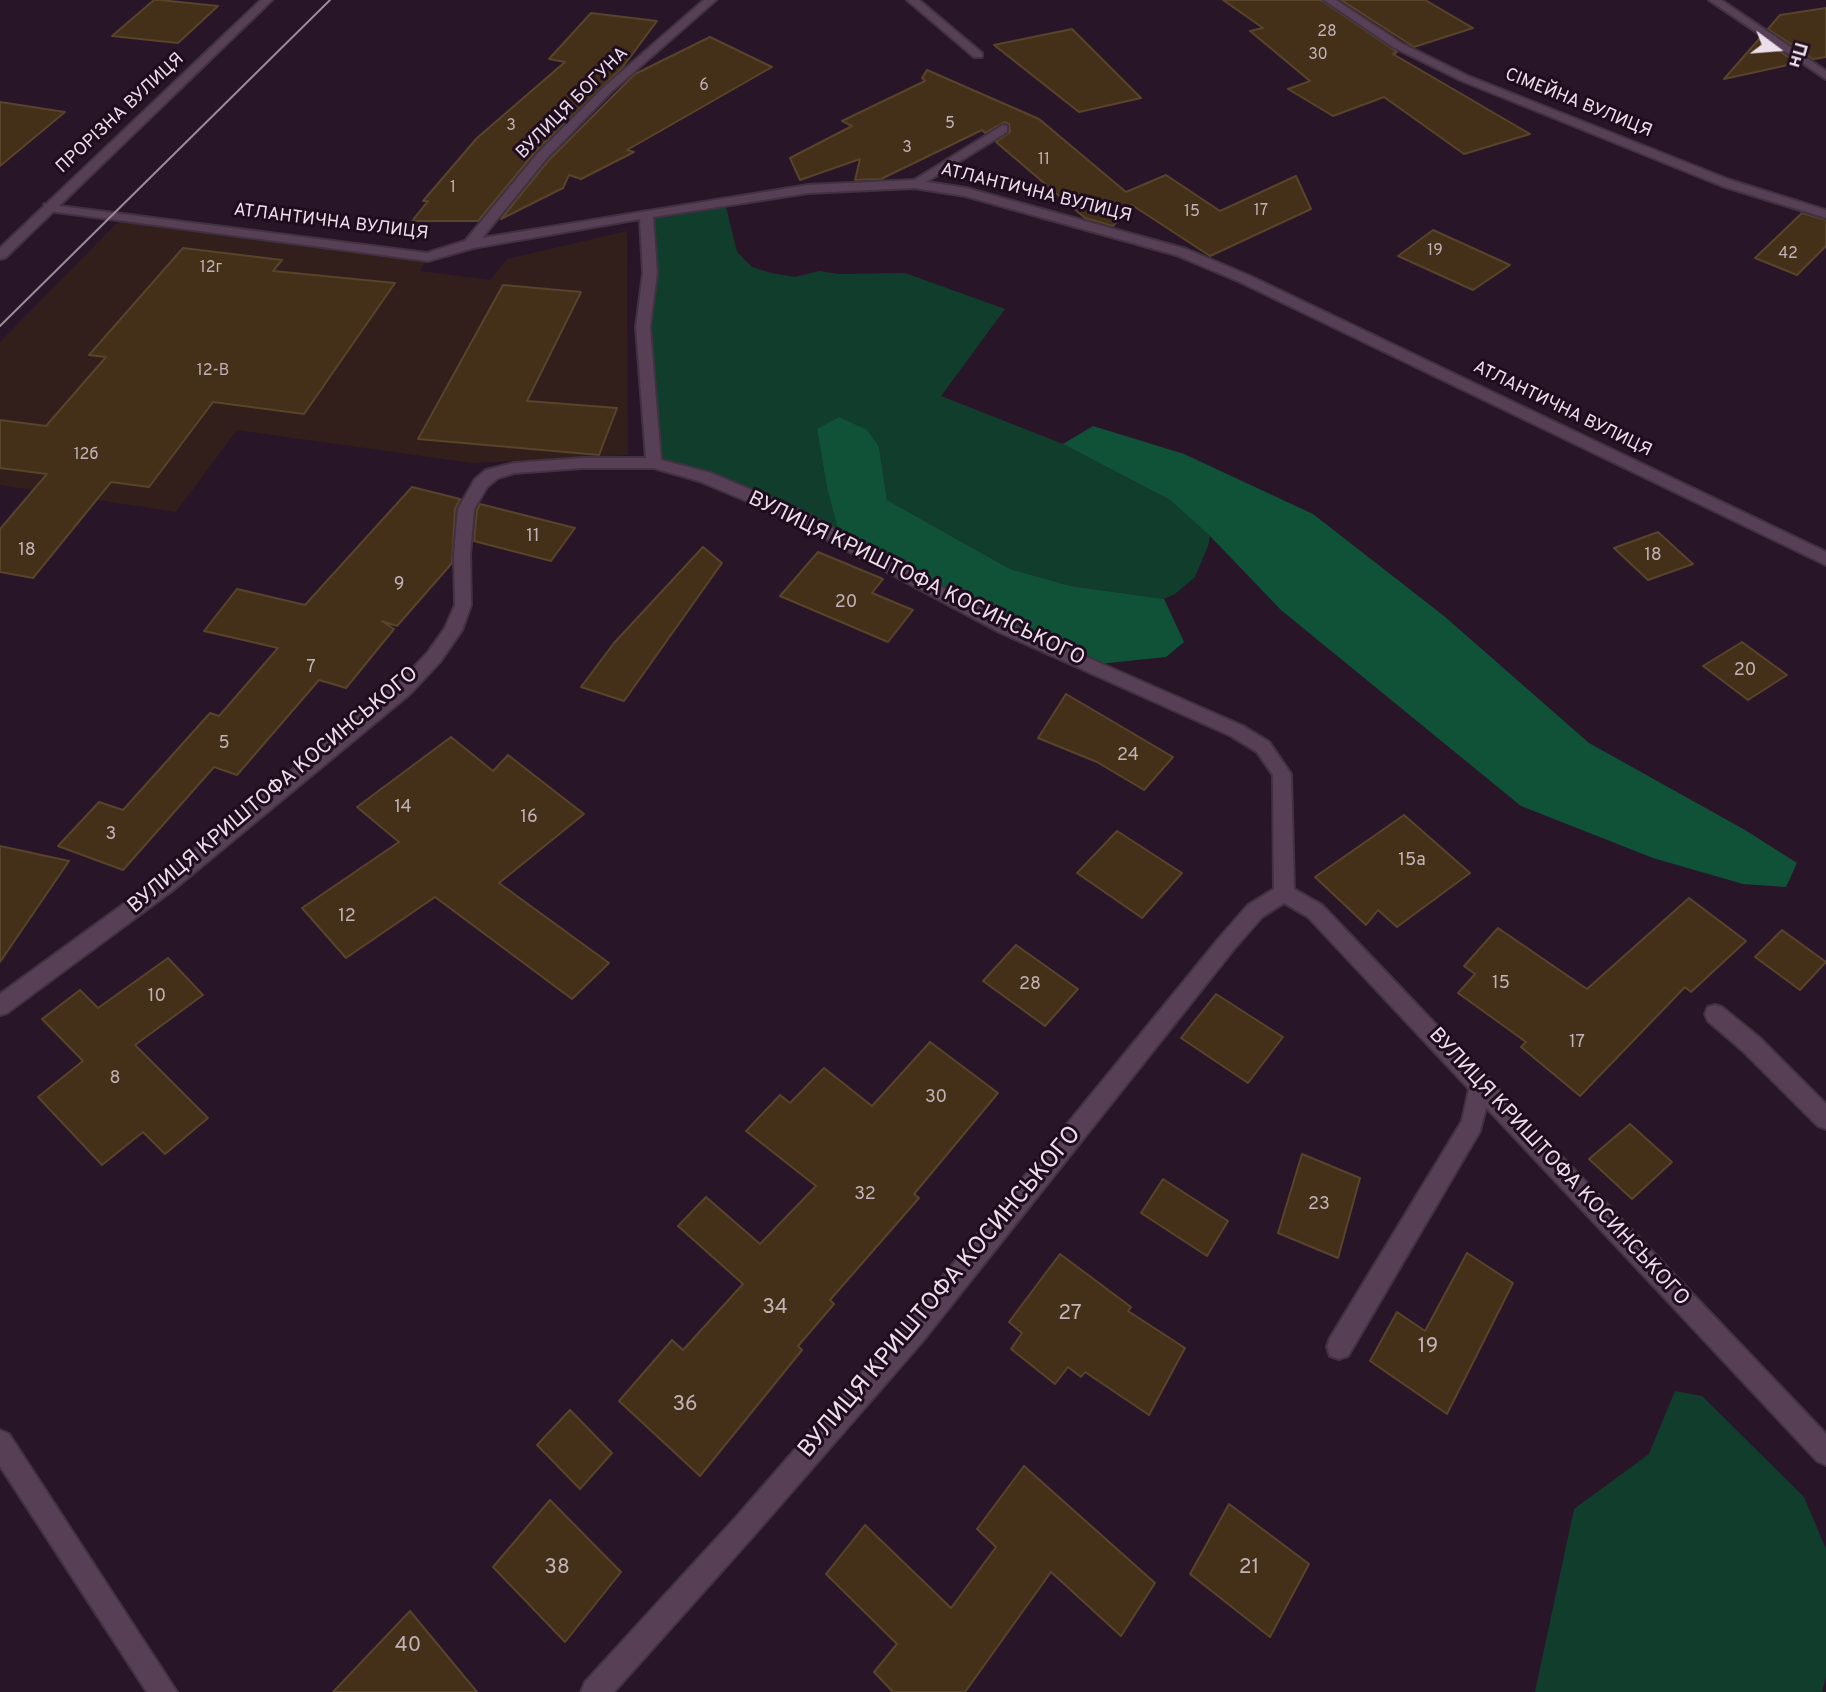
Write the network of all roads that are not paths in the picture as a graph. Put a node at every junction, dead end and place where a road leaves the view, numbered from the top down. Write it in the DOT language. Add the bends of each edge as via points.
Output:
graph roads {
  1 [pos="267,0"];
  2 [pos="711,0"];
  3 [pos="912,0"];
  4 [pos="1329,0"];
  5 [pos="1714,0"];
  6 [pos="978,55"];
  7 [pos="1826,76"];
  8 [pos="1003,129"];
  9 [pos="914,184"];
  10 [pos="50,206"];
  11 [pos="646,214"];
  12 [pos="1826,214"];
  13 [pos="470,244"];
  14 [pos="0,255"];
  15 [pos="654,463"];
  16 [pos="1826,559"];
  17 [pos="1284,893"];
  18 [pos="0,1006"];
  19 [pos="1715,1014"];
  20 [pos="1480,1085"];
  21 [pos="1826,1119"];
  22 [pos="1339,1347"];
  23 [pos="0,1443"];
  24 [pos="1826,1452"];
  25 [pos="163,1692"];
  26 [pos="594,1692"];
  1 -- 10 [label="street, ПРОРІЗНА ВУЛИЦЯ"];
  2 -- 13 [label="street, ВУЛИЦЯ БОГУНА" via="607,90 542,156"];
  3 -- 6 [label="street"];
  4 -- 12 [label="street, СІМЕЙНА ВУЛИЦЯ" via="1397,45 1464,78 1726,183"];
  5 -- 7 [label="street"];
  8 -- 9 [label="street"];
  9 -- 11 [label="street, АТЛАНТИЧНА ВУЛИЦЯ" via="808,189"];
  9 -- 16 [label="street, АТЛАНТИЧНА ВУЛИЦЯ" via="965,192 1181,252"];
  10 -- 13 [label="street, АТЛАНТИЧНА ВУЛИЦЯ" via="428,257"];
  10 -- 14 [label="street, ПРОРІЗНА ВУЛИЦЯ"];
  11 -- 13 [label="street, АТЛАНТИЧНА ВУЛИЦЯ"];
  11 -- 15 [label="street" via="650,273 643,327"];
  15 -- 17 [label="street, ВУЛИЦЯ КРИШТОФА КОСИНСЬКОГО" via="705,477 791,513 1005,628 1237,731 1262,747 1282,774"];
  15 -- 18 [label="street, ВУЛИЦЯ КРИШТОФА КОСИНСЬКОГО" via="514,468 492,474 481,483 466,509 463,605 453,630 427,665 404,689 165,885"];
  17 -- 20 [label="street, ВУЛИЦЯ КРИШТОФА КОСИНСЬКОГО" via="1315,911"];
  17 -- 26 [label="street, ВУЛИЦЯ КРИШТОФА КОСИНСЬКОГО" via="1255,911 1227,943 912,1333"];
  19 -- 21 [label="street"];
  20 -- 22 [label="street" via="1472,1124"];
  20 -- 24 [label="street, ВУЛИЦЯ КРИШТОФА КОСИНСЬКОГО"];
  23 -- 25 [label="street"];
}
